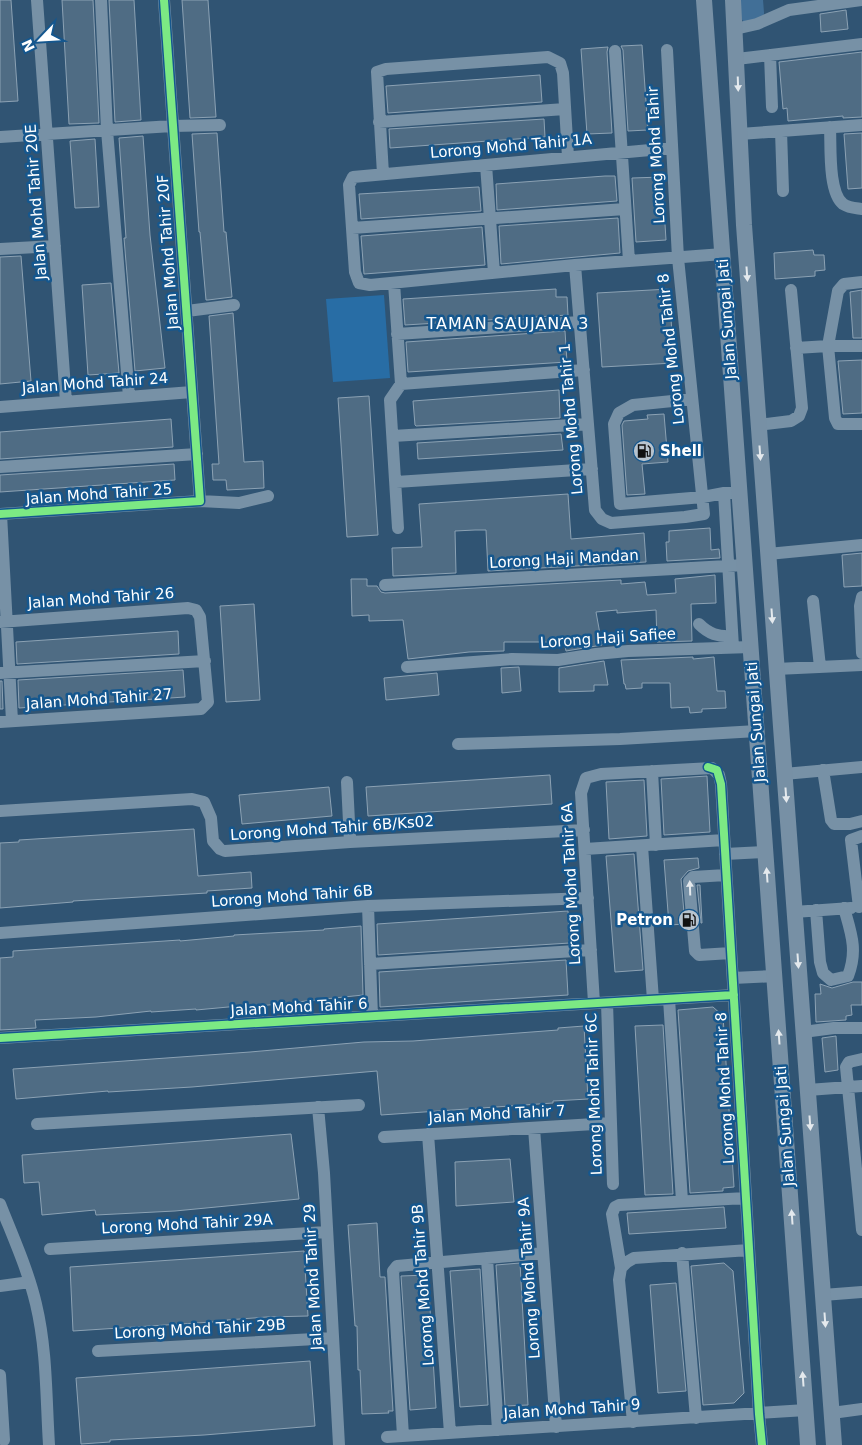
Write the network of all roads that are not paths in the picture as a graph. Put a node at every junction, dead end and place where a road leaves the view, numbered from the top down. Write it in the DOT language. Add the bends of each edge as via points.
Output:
graph roads {
  1 [pos="37,0"];
  2 [pos="101,0"];
  3 [pos="164,0"];
  4 [pos="704,0"];
  5 [pos="733,0"];
  6 [pos="862,0"];
  7 [pos="735,29"];
  8 [pos="862,44"];
  9 [pos="667,50"];
  10 [pos="615,51"];
  11 [pos="770,55"];
  12 [pos="736,59"];
  13 [pos="772,107"];
  14 [pos="565,109"];
  15 [pos="379,122"];
  16 [pos="220,124"];
  17 [pos="862,125"];
  18 [pos="172,126"];
  19 [pos="830,127"];
  20 [pos="107,130"];
  21 [pos="781,131"];
  22 [pos="48,134"];
  23 [pos="740,134"];
  24 [pos="0,137"];
  25 [pos="672,148"];
  26 [pos="622,152"];
  27 [pos="568,157"];
  28 [pos="486,165"];
  29 [pos="383,174"];
  30 [pos="783,192"];
  31 [pos="625,209"];
  32 [pos="862,210"];
  33 [pos="490,218"];
  34 [pos="352,228"];
  35 [pos="55,246"];
  36 [pos="0,249"];
  37 [pos="723,254"];
  38 [pos="678,258"];
  39 [pos="629,261"];
  40 [pos="575,265"];
  41 [pos="494,273"];
  42 [pos="862,282"];
  43 [pos="394,283"];
  44 [pos="791,290"];
  45 [pos="234,306"];
  46 [pos="187,311"];
  47 [pos="580,322"];
  48 [pos="397,334"];
  49 [pos="828,346"];
  50 [pos="862,346"];
  51 [pos="796,348"];
  52 [pos="584,370"];
  53 [pos="401,384"];
  54 [pos="192,392"];
  55 [pos="129,397"];
  56 [pos="692,400"];
  57 [pos="66,402"];
  58 [pos="0,407"];
  59 [pos="588,424"];
  60 [pos="862,424"];
  61 [pos="758,425"];
  62 [pos="393,436"];
  63 [pos="197,454"];
  64 [pos="0,467"];
  65 [pos="592,470"];
  66 [pos="396,482"];
  67 [pos="732,493"];
  68 [pos="268,496"];
  69 [pos="703,497"];
  70 [pos="200,501"];
  71 [pos="0,514"];
  72 [pos="398,528"];
  73 [pos="862,545"];
  74 [pos="768,554"];
  75 [pos="745,565"];
  76 [pos="2,566"];
  77 [pos="728,566"];
  78 [pos="385,585"];
  79 [pos="862,598"];
  80 [pos="814,601"];
  81 [pos="3,622"];
  82 [pos="699,624"];
  83 [pos="733,641"];
  84 [pos="751,647"];
  85 [pos="862,653"];
  86 [pos="205,661"];
  87 [pos="862,665"];
  88 [pos="407,667"];
  89 [pos="820,667"];
  90 [pos="776,669"];
  91 [pos="5,673"];
  92 [pos="6,722"];
  93 [pos="757,730"];
  94 [pos="458,744"];
  95 [pos="862,767"];
  96 [pos="823,770"];
  97 [pos="652,771"];
  98 [pos="784,774"];
  99 [pos="347,782"];
  100 [pos="0,811"];
  101 [pos="862,821"];
  102 [pos="584,830"];
  103 [pos="862,836"];
  104 [pos="724,840"];
  105 [pos="350,842"];
  106 [pos="656,845"];
  107 [pos="642,846"];
  108 [pos="585,849"];
  109 [pos="766,852"];
  110 [pos="725,854"];
  111 [pos="726,875"];
  112 [pos="588,898"];
  113 [pos="368,906"];
  114 [pos="861,907"];
  115 [pos="844,908"];
  116 [pos="816,910"];
  117 [pos="794,912"];
  118 [pos="0,933"];
  119 [pos="591,950"];
  120 [pos="731,953"];
  121 [pos="370,964"];
  122 [pos="774,976"];
  123 [pos="733,978"];
  124 [pos="734,995"];
  125 [pos="669,999"];
  126 [pos="653,1000"];
  127 [pos="600,1003"];
  128 [pos="372,1016"];
  129 [pos="862,1028"];
  130 [pos="803,1032"];
  131 [pos="0,1038"];
  132 [pos="862,1058"];
  133 [pos="862,1086"];
  134 [pos="849,1087"];
  135 [pos="808,1090"];
  136 [pos="359,1105"];
  137 [pos="318,1107"];
  138 [pos="611,1123"];
  139 [pos="37,1124"];
  140 [pos="858,1127"];
  141 [pos="534,1128"];
  142 [pos="428,1134"];
  143 [pos="384,1137"];
  144 [pos="614,1184"];
  145 [pos="746,1198"];
  146 [pos="682,1201"];
  147 [pos="0,1204"];
  148 [pos="862,1230"];
  149 [pos="326,1232"];
  150 [pos="50,1249"];
  151 [pos="749,1250"];
  152 [pos="543,1253"];
  153 [pos="682,1253"];
  154 [pos="487,1258"];
  155 [pos="438,1263"];
  156 [pos="621,1268"];
  157 [pos="30,1282"];
  158 [pos="0,1286"];
  159 [pos="862,1292"];
  160 [pos="823,1295"];
  161 [pos="333,1338"];
  162 [pos="98,1351"];
  163 [pos="0,1375"];
  164 [pos="862,1409"];
  165 [pos="806,1410"];
  166 [pos="832,1413"];
  167 [pos="759,1414"];
  168 [pos="696,1418"];
  169 [pos="633,1422"];
  170 [pos="556,1426"];
  171 [pos="498,1430"];
  172 [pos="450,1433"];
  173 [pos="403,1436"];
  174 [pos="387,1437"];
  175 [pos="4,1440"];
  176 [pos="49,1445"];
  177 [pos="339,1445"];
  178 [pos="762,1445"];
  179 [pos="808,1445"];
  180 [pos="834,1445"];
  1 -- 22 [label="street, Jalan Mohd Tahir 20E"];
  2 -- 20 [label="street"];
  3 -- 18 [label="street, Jalan Mohd Tahir 20F"];
  4 -- 37 [label="main road, Jalan Sungai Jati"];
  5 -- 7 [label="main road, Jalan Sungai Jati"];
  6 -- 7 [label="street" via="789,10 758,24"];
  7 -- 12 [label="main road, Jalan Sungai Jati"];
  8 -- 11 [label="street"];
  9 -- 25 [label="street, Lorong Mohd Tahir"];
  10 -- 26 [label="street"];
  11 -- 12 [label="street"];
  11 -- 13 [label="street"];
  12 -- 23 [label="main road, Jalan Sungai Jati, one-way"];
  14 -- 15 [label="street"];
  14 -- 15 [label="street" via="560,62 548,57 377,72"];
  14 -- 27 [label="street"];
  15 -- 29 [label="street"];
  16 -- 18 [label="street"];
  17 -- 19 [label="street"];
  18 -- 20 [label="street"];
  18 -- 46 [label="street, Jalan Mohd Tahir 20F"];
  19 -- 21 [label="street"];
  19 -- 32 [label="street" via="833,182 837,196 842,203"];
  20 -- 22 [label="street"];
  20 -- 55 [label="street"];
  21 -- 23 [label="street"];
  21 -- 30 [label="street"];
  22 -- 24 [label="street"];
  22 -- 35 [label="street, Jalan Mohd Tahir 20E"];
  23 -- 61 [label="main road, Jalan Sungai Jati, one-way"];
  25 -- 26 [label="street, Lorong Mohd Tahir 1A"];
  25 -- 38 [label="street, Lorong Mohd Tahir"];
  26 -- 27 [label="street, Lorong Mohd Tahir 1A"];
  26 -- 31 [label="street"];
  27 -- 28 [label="street, Lorong Mohd Tahir 1A"];
  28 -- 29 [label="street, Lorong Mohd Tahir 1A"];
  28 -- 33 [label="street"];
  29 -- 34 [label="street, Lorong Mohd Tahir 1A" via="353,177 349,185"];
  31 -- 33 [label="street"];
  31 -- 39 [label="street"];
  33 -- 34 [label="street"];
  33 -- 41 [label="street"];
  34 -- 43 [label="street" via="355,272 359,283"];
  35 -- 36 [label="street"];
  35 -- 57 [label="street, Jalan Mohd Tahir 20E"];
  37 -- 38 [label="street"];
  37 -- 67 [label="main road, Jalan Sungai Jati"];
  38 -- 39 [label="street"];
  38 -- 56 [label="street, Lorong Mohd Tahir 8"];
  39 -- 40 [label="street"];
  40 -- 41 [label="street"];
  40 -- 47 [label="street, Lorong Mohd Tahir 1"];
  41 -- 43 [label="street"];
  42 -- 49 [label="street" via="844,284 838,291"];
  43 -- 48 [label="street"];
  44 -- 51 [label="street"];
  45 -- 46 [label="street"];
  46 -- 54 [label="street, Jalan Mohd Tahir 20F"];
  47 -- 48 [label="street"];
  47 -- 52 [label="street, Lorong Mohd Tahir 1"];
  48 -- 53 [label="street"];
  49 -- 50 [label="street"];
  49 -- 51 [label="street"];
  49 -- 60 [label="street" via="835,418 838,424"];
  51 -- 61 [label="street" via="802,408 799,416 791,421"];
  52 -- 53 [label="street"];
  52 -- 59 [label="street, Lorong Mohd Tahir 1"];
  53 -- 62 [label="street" via="390,400"];
  54 -- 55 [label="street, Jalan Mohd Tahir 24"];
  54 -- 63 [label="street, Jalan Mohd Tahir 20F"];
  55 -- 57 [label="street, Jalan Mohd Tahir 24"];
  56 -- 69 [label="street, Lorong Mohd Tahir 8"];
  56 -- 69 [label="street" via="633,405 619,413 614,424 620,504"];
  57 -- 58 [label="street, Jalan Mohd Tahir 24"];
  59 -- 62 [label="street"];
  59 -- 65 [label="street, Lorong Mohd Tahir 1"];
  61 -- 74 [label="main road, Jalan Sungai Jati, one-way"];
  62 -- 66 [label="street"];
  63 -- 64 [label="street"];
  63 -- 70 [label="street, Jalan Mohd Tahir 20F"];
  65 -- 66 [label="street"];
  65 -- 69 [label="street, Lorong Mohd Tahir 1" via="595,510 602,519 611,523 704,514"];
  66 -- 72 [label="street"];
  67 -- 69 [label="street"];
  67 -- 75 [label="main road, Jalan Sungai Jati"];
  67 -- 77 [label="street"];
  68 -- 70 [label="street, Jalan Mohd Tahir 25" via="239,503"];
  70 -- 71 [label="street, Jalan Mohd Tahir 25"];
  71 -- 76 [label="street"];
  73 -- 74 [label="street"];
  74 -- 90 [label="main road, Jalan Sungai Jati, one-way"];
  75 -- 77 [label="street, Lorong Haji Mandan"];
  75 -- 84 [label="main road, Jalan Sungai Jati"];
  76 -- 81 [label="street"];
  77 -- 78 [label="street, Lorong Haji Mandan"];
  77 -- 83 [label="street"];
  79 -- 85 [label="street"];
  80 -- 89 [label="street"];
  81 -- 86 [label="street, Jalan Mohd Tahir 26" via="188,608 196,610 200,617"];
  81 -- 91 [label="street"];
  82 -- 83 [label="street" via="708,632"];
  83 -- 84 [label="street, Lorong Haji Safiee"];
  83 -- 88 [label="street, Lorong Haji Safiee" via="558,660 512,659"];
  84 -- 93 [label="main road, Jalan Sungai Jati"];
  86 -- 91 [label="street"];
  86 -- 92 [label="street, Jalan Mohd Tahir 27" via="208,702 200,709"];
  87 -- 89 [label="street"];
  89 -- 90 [label="street"];
  90 -- 98 [label="main road, Jalan Sungai Jati"];
  91 -- 92 [label="street"];
  93 -- 94 [label="street" via="620,739"];
  93 -- 109 [label="main road, Jalan Sungai Jati"];
  95 -- 96 [label="street"];
  96 -- 98 [label="street"];
  96 -- 101 [label="street" via="834,824"];
  97 -- 102 [label="street, Lorong Mohd Tahir 6A" via="586,778 582,793"];
  97 -- 104 [label="street, Lorong Mohd Tahir 8" via="708,767 717,770"];
  97 -- 106 [label="street"];
  98 -- 117 [label="main road, Jalan Sungai Jati, one-way"];
  99 -- 105 [label="street"];
  100 -- 105 [label="street, Lorong Mohd Tahir 6B/Ks02" via="192,799 207,806 213,842 225,852"];
  102 -- 105 [label="street, Lorong Mohd Tahir 6B/Ks02"];
  102 -- 108 [label="street, Lorong Mohd Tahir 6A"];
  103 -- 114 [label="street" via="851,840"];
  104 -- 106 [label="street"];
  104 -- 110 [label="street, Lorong Mohd Tahir 8"];
  106 -- 107 [label="street"];
  107 -- 108 [label="street"];
  107 -- 126 [label="street"];
  108 -- 112 [label="street, Lorong Mohd Tahir 6A"];
  109 -- 110 [label="street"];
  122 -- 109 [label="main road, Jalan Sungai Jati, one-way"];
  110 -- 111 [label="street, Lorong Mohd Tahir 8"];
  111 -- 120 [label="street, Lorong Mohd Tahir 8"];
  120 -- 111 [label="street, one-way" via="699,955 694,951 689,881 693,877"];
  112 -- 113 [label="street, Lorong Mohd Tahir 6B"];
  112 -- 119 [label="street, Lorong Mohd Tahir 6A"];
  113 -- 118 [label="street, Lorong Mohd Tahir 6B"];
  113 -- 121 [label="street"];
  114 -- 115 [label="street"];
  115 -- 116 [label="street"];
  115 -- 116 [label="street" via="854,941 851,967 848,976 831,980 823,973 820,962"];
  116 -- 117 [label="street"];
  117 -- 130 [label="main road, Jalan Sungai Jati, one-way"];
  119 -- 121 [label="street"];
  119 -- 127 [label="street, Lorong Mohd Tahir 6A"];
  120 -- 123 [label="street, Lorong Mohd Tahir 8"];
  121 -- 128 [label="street"];
  122 -- 123 [label="street"];
  165 -- 122 [label="main road, Jalan Sungai Jati, one-way"];
  123 -- 124 [label="street, Lorong Mohd Tahir 8"];
  124 -- 125 [label="street, Jalan Mohd Tahir 6"];
  124 -- 145 [label="street, Lorong Mohd Tahir 8"];
  125 -- 126 [label="street, Jalan Mohd Tahir 6"];
  125 -- 146 [label="street"];
  126 -- 127 [label="street, Jalan Mohd Tahir 6"];
  127 -- 128 [label="street, Jalan Mohd Tahir 6"];
  127 -- 138 [label="street, Lorong Mohd Tahir 6C"];
  128 -- 131 [label="street, Jalan Mohd Tahir 6"];
  129 -- 130 [label="street"];
  130 -- 135 [label="main road, Jalan Sungai Jati"];
  132 -- 134 [label="street" via="849,1062 846,1067"];
  133 -- 134 [label="street"];
  134 -- 135 [label="street"];
  134 -- 140 [label="street"];
  135 -- 160 [label="main road, Jalan Sungai Jati, one-way"];
  136 -- 137 [label="street"];
  137 -- 139 [label="street"];
  137 -- 149 [label="street, Jalan Mohd Tahir 29"];
  138 -- 141 [label="street, Jalan Mohd Tahir 7"];
  138 -- 144 [label="street, Lorong Mohd Tahir 6C"];
  140 -- 148 [label="street"];
  141 -- 142 [label="street, Jalan Mohd Tahir 7"];
  141 -- 152 [label="street, Lorong Mohd Tahir 9A"];
  142 -- 143 [label="street, Jalan Mohd Tahir 7"];
  142 -- 155 [label="street, Lorong Mohd Tahir 9B"];
  145 -- 146 [label="street"];
  145 -- 151 [label="street, Lorong Mohd Tahir 8"];
  146 -- 156 [label="street" via="615,1207 612,1214"];
  147 -- 157 [label="street"];
  149 -- 150 [label="street, Lorong Mohd Tahir 29A"];
  149 -- 161 [label="street, Jalan Mohd Tahir 29"];
  151 -- 153 [label="street"];
  151 -- 167 [label="street, Lorong Mohd Tahir 8"];
  152 -- 154 [label="street"];
  152 -- 170 [label="street, Lorong Mohd Tahir 9A"];
  153 -- 156 [label="street" via="634,1258"];
  153 -- 168 [label="street"];
  154 -- 155 [label="street"];
  154 -- 171 [label="street"];
  155 -- 172 [label="street, Lorong Mohd Tahir 9B"];
  155 -- 173 [label="street" via="397,1266 393,1271"];
  156 -- 169 [label="street" via="619,1280"];
  157 -- 158 [label="street"];
  157 -- 176 [label="street" via="44,1349"];
  159 -- 160 [label="street"];
  160 -- 166 [label="main road, Jalan Sungai Jati, one-way"];
  161 -- 162 [label="street, Lorong Mohd Tahir 29B"];
  161 -- 177 [label="street, Jalan Mohd Tahir 29"];
  163 -- 175 [label="street"];
  164 -- 166 [label="street"];
  165 -- 167 [label="street, Jalan Mohd Tahir 9"];
  165 -- 179 [label="main road, Jalan Sungai Jati"];
  166 -- 180 [label="main road, Jalan Sungai Jati"];
  167 -- 168 [label="street, Jalan Mohd Tahir 9"];
  167 -- 178 [label="street, Lorong Mohd Tahir 8"];
  168 -- 169 [label="street, Jalan Mohd Tahir 9"];
  169 -- 170 [label="street, Jalan Mohd Tahir 9"];
  170 -- 171 [label="street, Jalan Mohd Tahir 9"];
  171 -- 172 [label="street, Jalan Mohd Tahir 9"];
  172 -- 173 [label="street, Jalan Mohd Tahir 9"];
  173 -- 174 [label="street, Jalan Mohd Tahir 9"];
}
